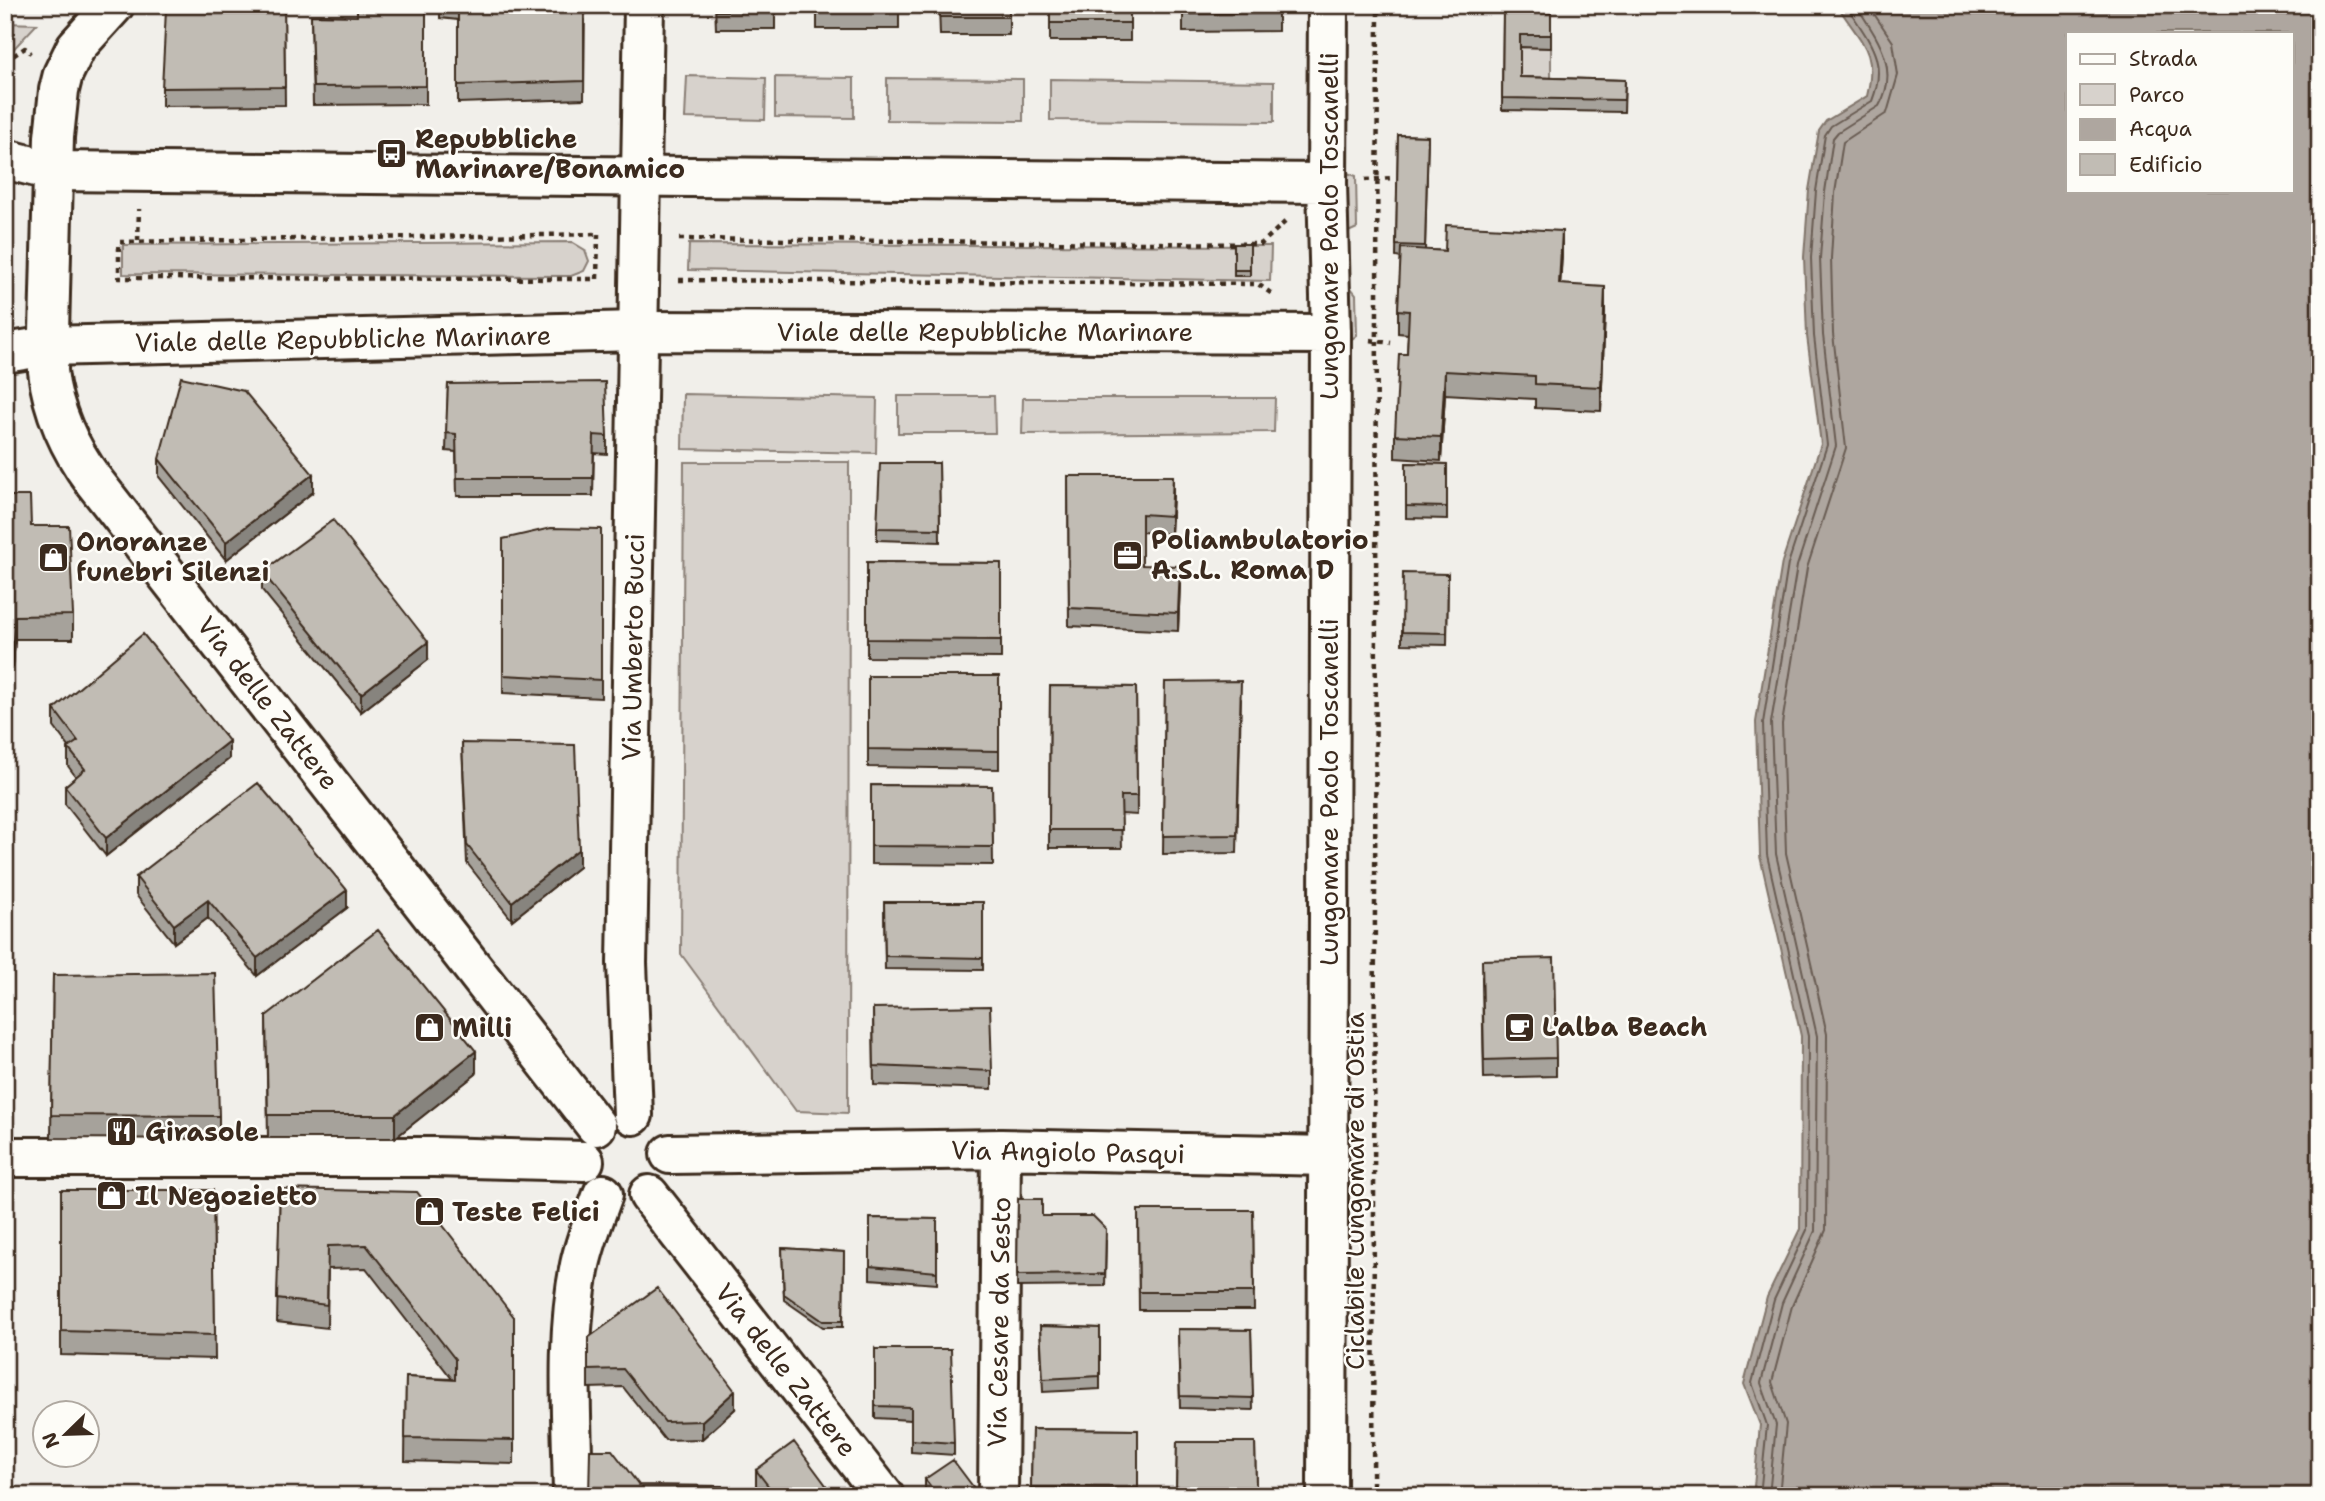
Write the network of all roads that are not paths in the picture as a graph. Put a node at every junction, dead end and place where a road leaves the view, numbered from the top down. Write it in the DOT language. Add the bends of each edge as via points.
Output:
graph roads {
  1 [pos="114,5"];
  2 [pos="644,5"];
  3 [pos="1328,5"];
  4 [pos="5,159"];
  5 [pos="52,171"];
  6 [pos="641,176"];
  7 [pos="1327,183"];
  8 [pos="638,331"];
  9 [pos="1331,334"];
  10 [pos="48,346"];
  11 [pos="5,353"];
  12 [pos="633,1115"];
  13 [pos="590,1144"];
  14 [pos="1001,1149"];
  15 [pos="670,1154"];
  16 [pos="1327,1156"];
  17 [pos="5,1157"];
  18 [pos="603,1194"];
  19 [pos="649,1195"];
  20 [pos="573,1496"];
  21 [pos="884,1496"];
  22 [pos="998,1496"];
  23 [pos="1328,1496"];
  1 -- 5 [label="street" via="76,47 62,80"];
  2 -- 6 [label="street"];
  3 -- 7 [label="street, Lungomare Paolo Toscanelli"];
  4 -- 5 [label="street"];
  5 -- 6 [label="street"];
  5 -- 10 [label="street"];
  6 -- 7 [label="street"];
  6 -- 8 [label="street"];
  7 -- 9 [label="street, Lungomare Paolo Toscanelli"];
  8 -- 9 [label="street, Viale delle Repubbliche Marinare"];
  8 -- 10 [label="street, Viale delle Repubbliche Marinare"];
  8 -- 12 [label="street, Via Umberto Bucci" via="627,963"];
  9 -- 16 [label="street, Lungomare Paolo Toscanelli"];
  10 -- 11 [label="street, Viale delle Repubbliche Marinare"];
  10 -- 13 [label="street, Via delle Zattere" via="52,394 83,467 531,1039"];
  12 -- 13 [label="street" via="613,1116"];
  12 -- 15 [label="street" via="658,1128"];
  13 -- 17 [label="street" via="434,1157"];
  13 -- 18 [label="street" via="589,1180"];
  14 -- 15 [label="street, Via Angiolo Pasqui"];
  14 -- 16 [label="street, Via Angiolo Pasqui"];
  14 -- 22 [label="street, Via Cesare da Sesto"];
  15 -- 19 [label="street" via="667,1173"];
  16 -- 23 [label="street, Lungomare Paolo Toscanelli"];
  18 -- 19 [label="street" via="630,1202"];
  18 -- 20 [label="street" via="580,1262 571,1338"];
  19 -- 21 [label="street, Via delle Zattere"];
}
